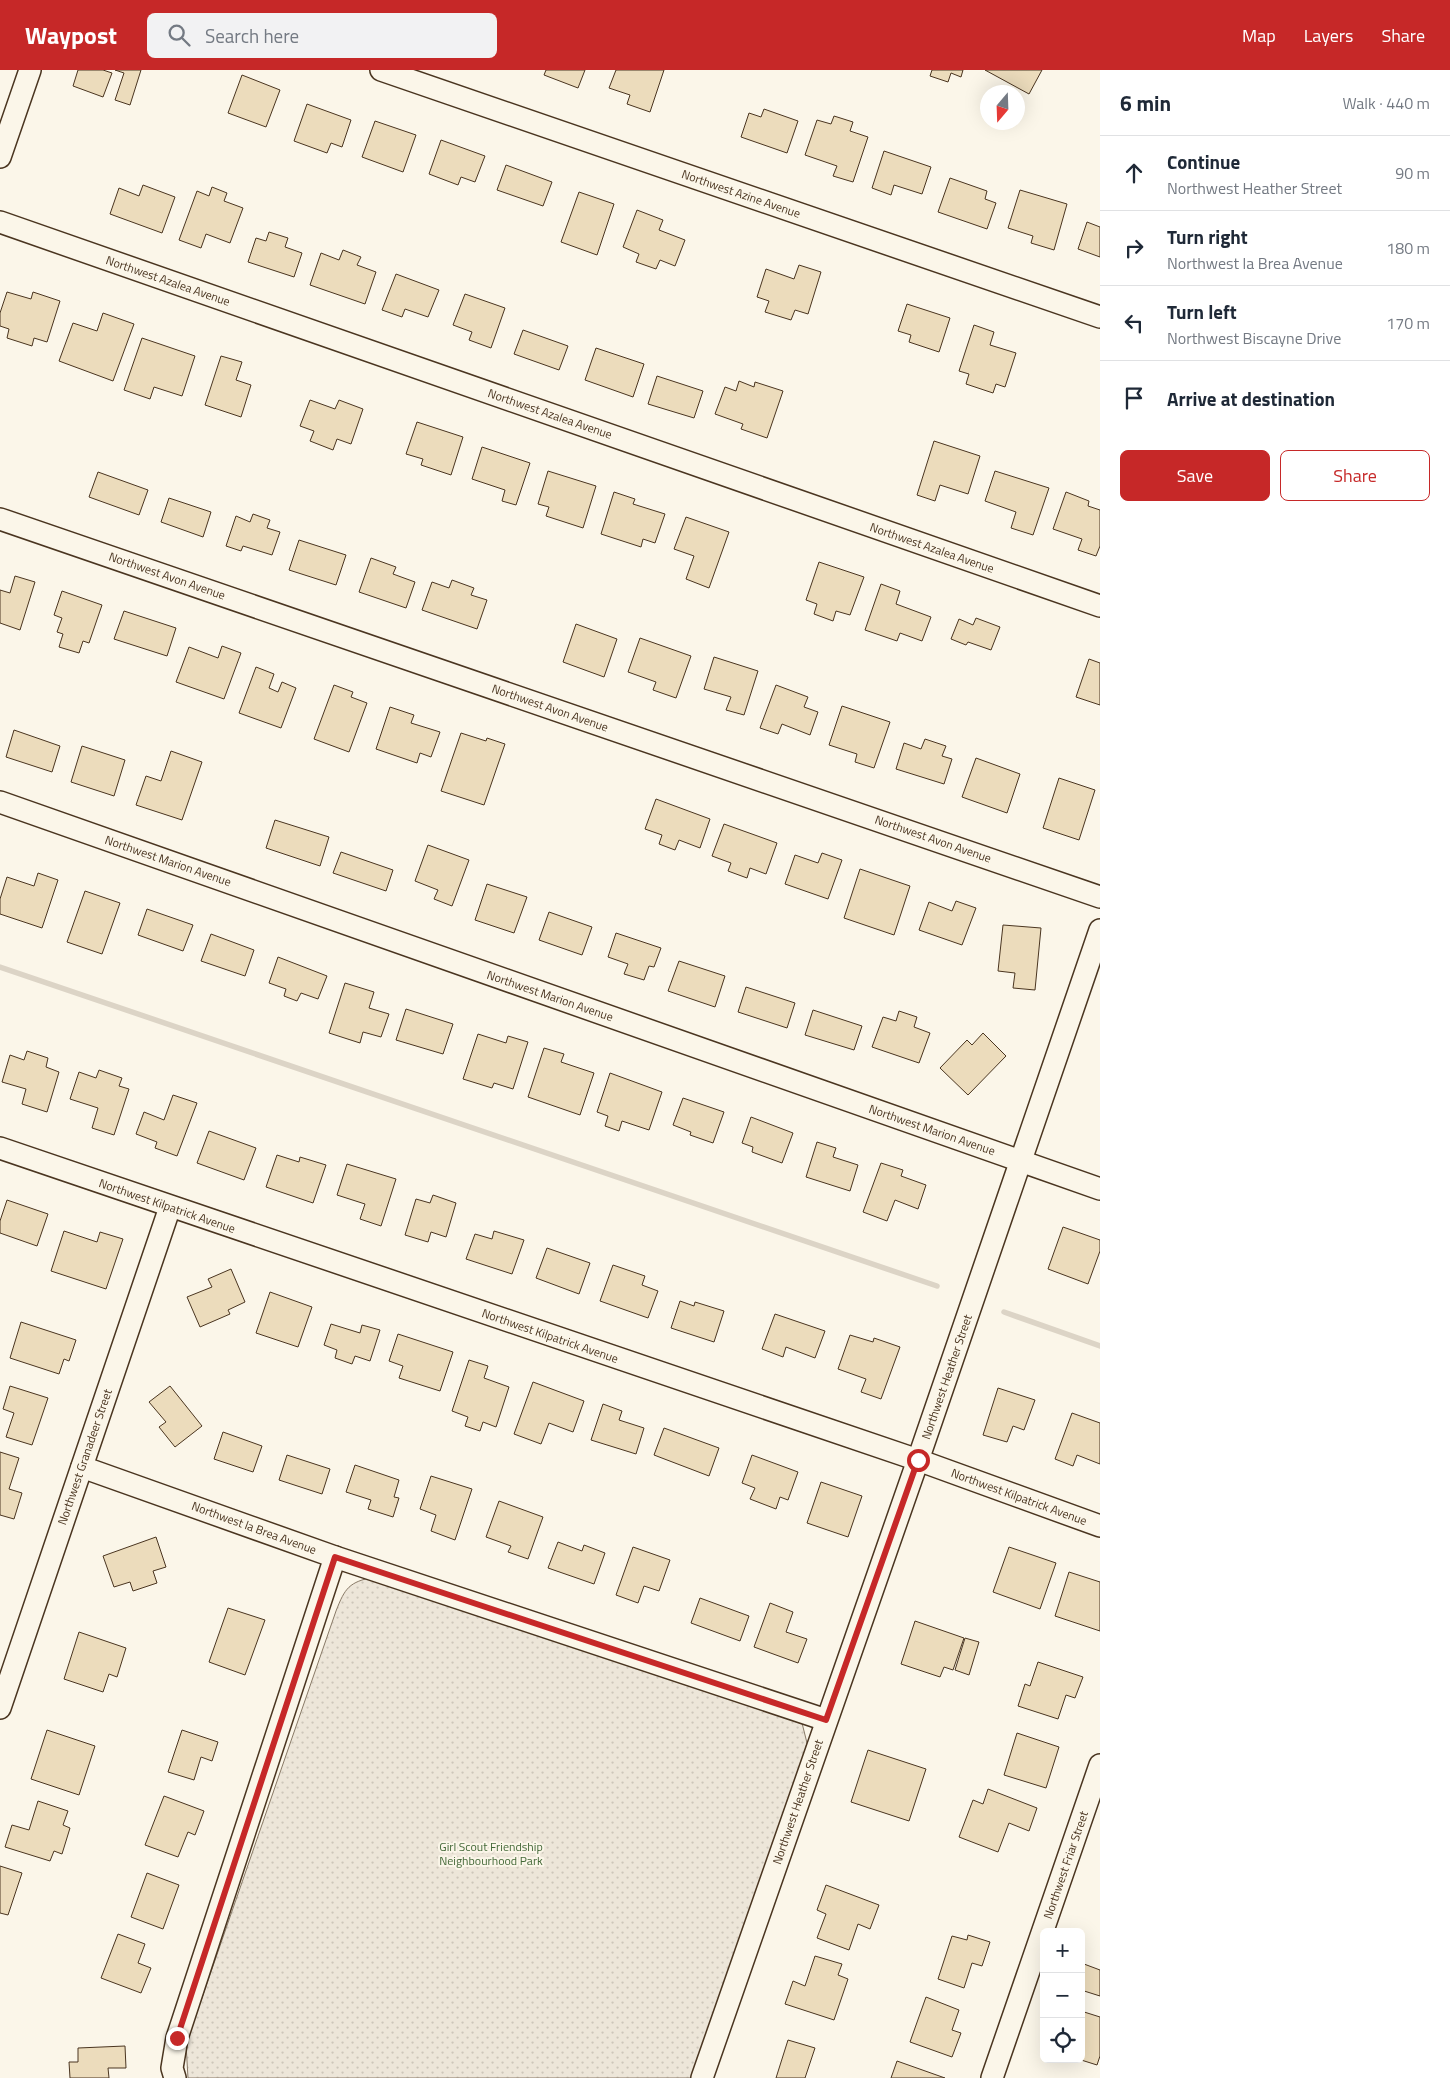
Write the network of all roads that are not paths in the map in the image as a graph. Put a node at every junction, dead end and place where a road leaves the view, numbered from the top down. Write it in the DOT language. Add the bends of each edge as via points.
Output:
graph roads {
  1 [pos="30,70"];
  2 [pos="381,70"];
  3 [pos="0,157"];
  4 [pos="0,222"];
  5 [pos="1100,317"];
  6 [pos="0,519"];
  7 [pos="1100,606"];
  8 [pos="0,802"];
  9 [pos="1100,897"];
  10 [pos="1100,930"];
  11 [pos="0,1148"];
  12 [pos="1021,1162"];
  13 [pos="1100,1189"];
  14 [pos="170,1207"];
  15 [pos="918,1460"];
  16 [pos="82,1467"];
  17 [pos="1100,1526"];
  18 [pos="335,1557"];
  19 [pos="0,1708"];
  20 [pos="826,1720"];
  21 [pos="1100,1765"];
  22 [pos="175,2078"];
  23 [pos="702,2078"];
  24 [pos="992,2078"];
  1 -- 3 [label="street"];
  2 -- 5 [label="street, Northwest Azine Avenue"];
  4 -- 7 [label="street, Northwest Azalea Avenue"];
  6 -- 9 [label="street, Northwest Avon Avenue"];
  8 -- 12 [label="street, Northwest Marion Avenue"];
  10 -- 12 [label="street, Northwest Heather Street"];
  11 -- 14 [label="street, Northwest Kilpatrick Avenue"];
  12 -- 13 [label="street, Northwest Marion Avenue"];
  12 -- 15 [label="street, Northwest Heather Street"];
  14 -- 15 [label="street, Northwest Kilpatrick Avenue"];
  14 -- 16 [label="street, Northwest Granadeer Street"];
  15 -- 17 [label="street, Northwest Kilpatrick Avenue"];
  15 -- 20 [label="street, Northwest Heather Street"];
  16 -- 18 [label="street, Northwest la Brea Avenue"];
  16 -- 19 [label="street, Northwest Granadeer Street"];
  18 -- 20 [label="street, Northwest la Brea Avenue"];
  18 -- 22 [label="street" via="177,2038 172,2068"];
  20 -- 23 [label="street, Northwest Heather Street"];
  21 -- 24 [label="street, Northwest Friar Street"];
}
